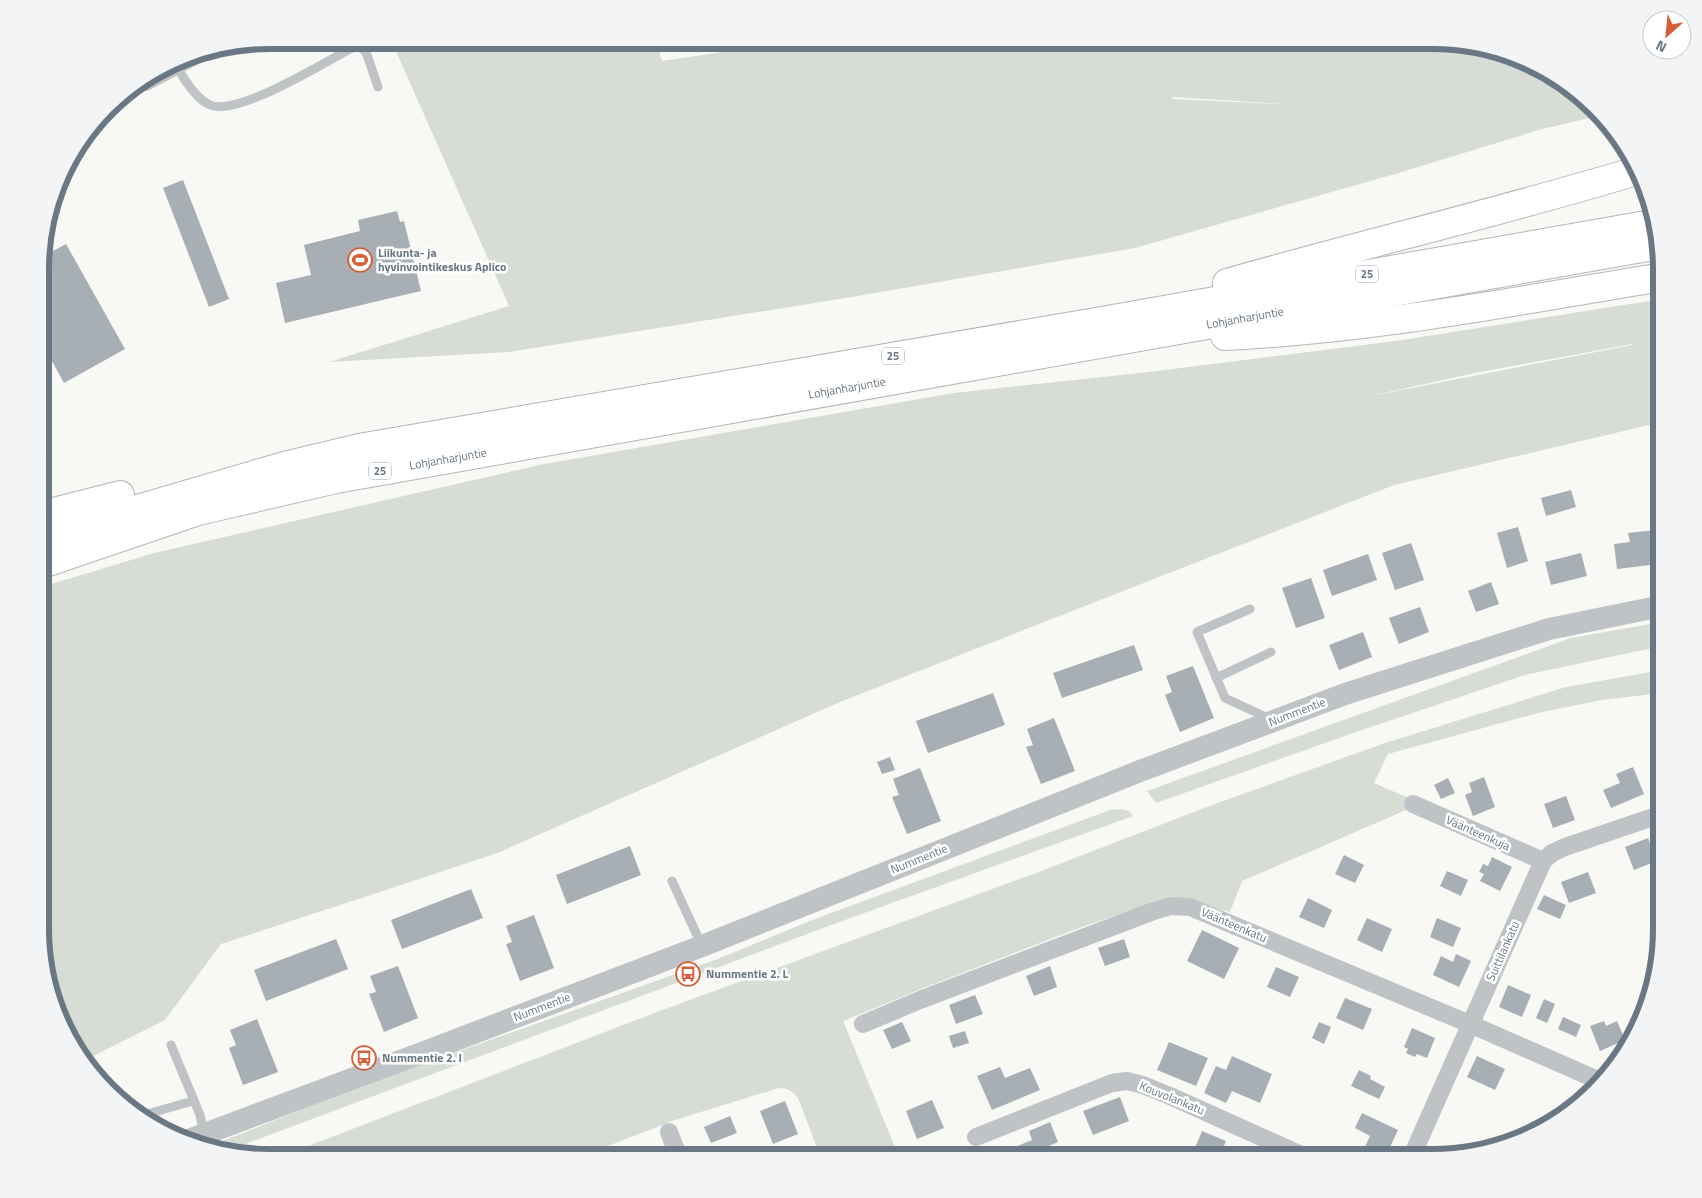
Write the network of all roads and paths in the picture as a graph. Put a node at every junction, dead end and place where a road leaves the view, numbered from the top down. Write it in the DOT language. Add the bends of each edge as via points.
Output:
graph roads {
  1 [pos="350,49"];
  2 [pos="362,49"];
  3 [pos="184,66"];
  4 [pos="378,87"];
  5 [pos="1631,172"];
  6 [pos="1649,225"];
  7 [pos="1652,246"];
  8 [pos="1653,278"];
  9 [pos="1100,332"];
  10 [pos="288,465"];
  11 [pos="49,513"];
  12 [pos="49,535"];
  13 [pos="49,562"];
  14 [pos="1653,608"];
  15 [pos="1250,609"];
  16 [pos="1272,652"];
  17 [pos="1216,678"];
  18 [pos="1274,721"];
  19 [pos="1413,804"];
  20 [pos="1653,817"];
  21 [pos="1543,861"];
  22 [pos="672,881"];
  23 [pos="702,946"];
  24 [pos="862,1024"];
  25 [pos="1470,1024"];
  26 [pos="171,1045"];
  27 [pos="1595,1079"];
  28 [pos="193,1101"];
  29 [pos="149,1113"];
  30 [pos="670,1132"];
  31 [pos="195,1137"];
  32 [pos="197,1137"];
  33 [pos="976,1137"];
  34 [pos="676,1149"];
  35 [pos="1288,1149"];
  36 [pos="1415,1149"];
  1 -- 3 [label="lane" via="258,97 236,105 212,106 202,100 189,86"];
  2 -- 4 [label="lane"];
  5 -- 9 [label="highway" via="1285,266"];
  6 -- 9 [label="highway, Lohjanharjuntie / 25"];
  7 -- 9 [label="highway, Lohjanharjuntie / 25"];
  8 -- 9 [label="highway" via="1439,314 1289,333"];
  9 -- 10 [label="highway, Lohjanharjuntie / 25" via="359,448"];
  9 -- 13 [label="highway, Lohjanharjuntie / 25" via="336,479 198,511"];
  10 -- 11 [label="highway" via="230,466"];
  10 -- 12 [label="highway, Lohjanharjuntie / 25"];
  14 -- 18 [label="street, Nummentie" via="1549,628 1403,674"];
  15 -- 17 [label="lane" via="1197,632"];
  16 -- 17 [label="lane"];
  17 -- 18 [label="lane" via="1225,698"];
  18 -- 23 [label="street, Nummentie" via="1140,771"];
  19 -- 21 [label="street, Väänteenkuja"];
  20 -- 21 [label="street" via="1565,847"];
  21 -- 25 [label="street, Suittilankatu"];
  22 -- 23 [label="lane"];
  23 -- 32 [label="street, Nummentie"];
  24 -- 25 [label="street, Väänteenkatu" via="1171,906 1190,907"];
  25 -- 27 [label="street, Väänteenkatu"];
  25 -- 36 [label="street, Suittilankatu"];
  26 -- 28 [label="lane"];
  28 -- 29 [label="lane"];
  28 -- 31 [label="lane" via="200,1114"];
  30 -- 34 [label="street"];
  33 -- 35 [label="street, Kouvolankatu" via="1112,1083 1127,1081 1170,1096"];
}
